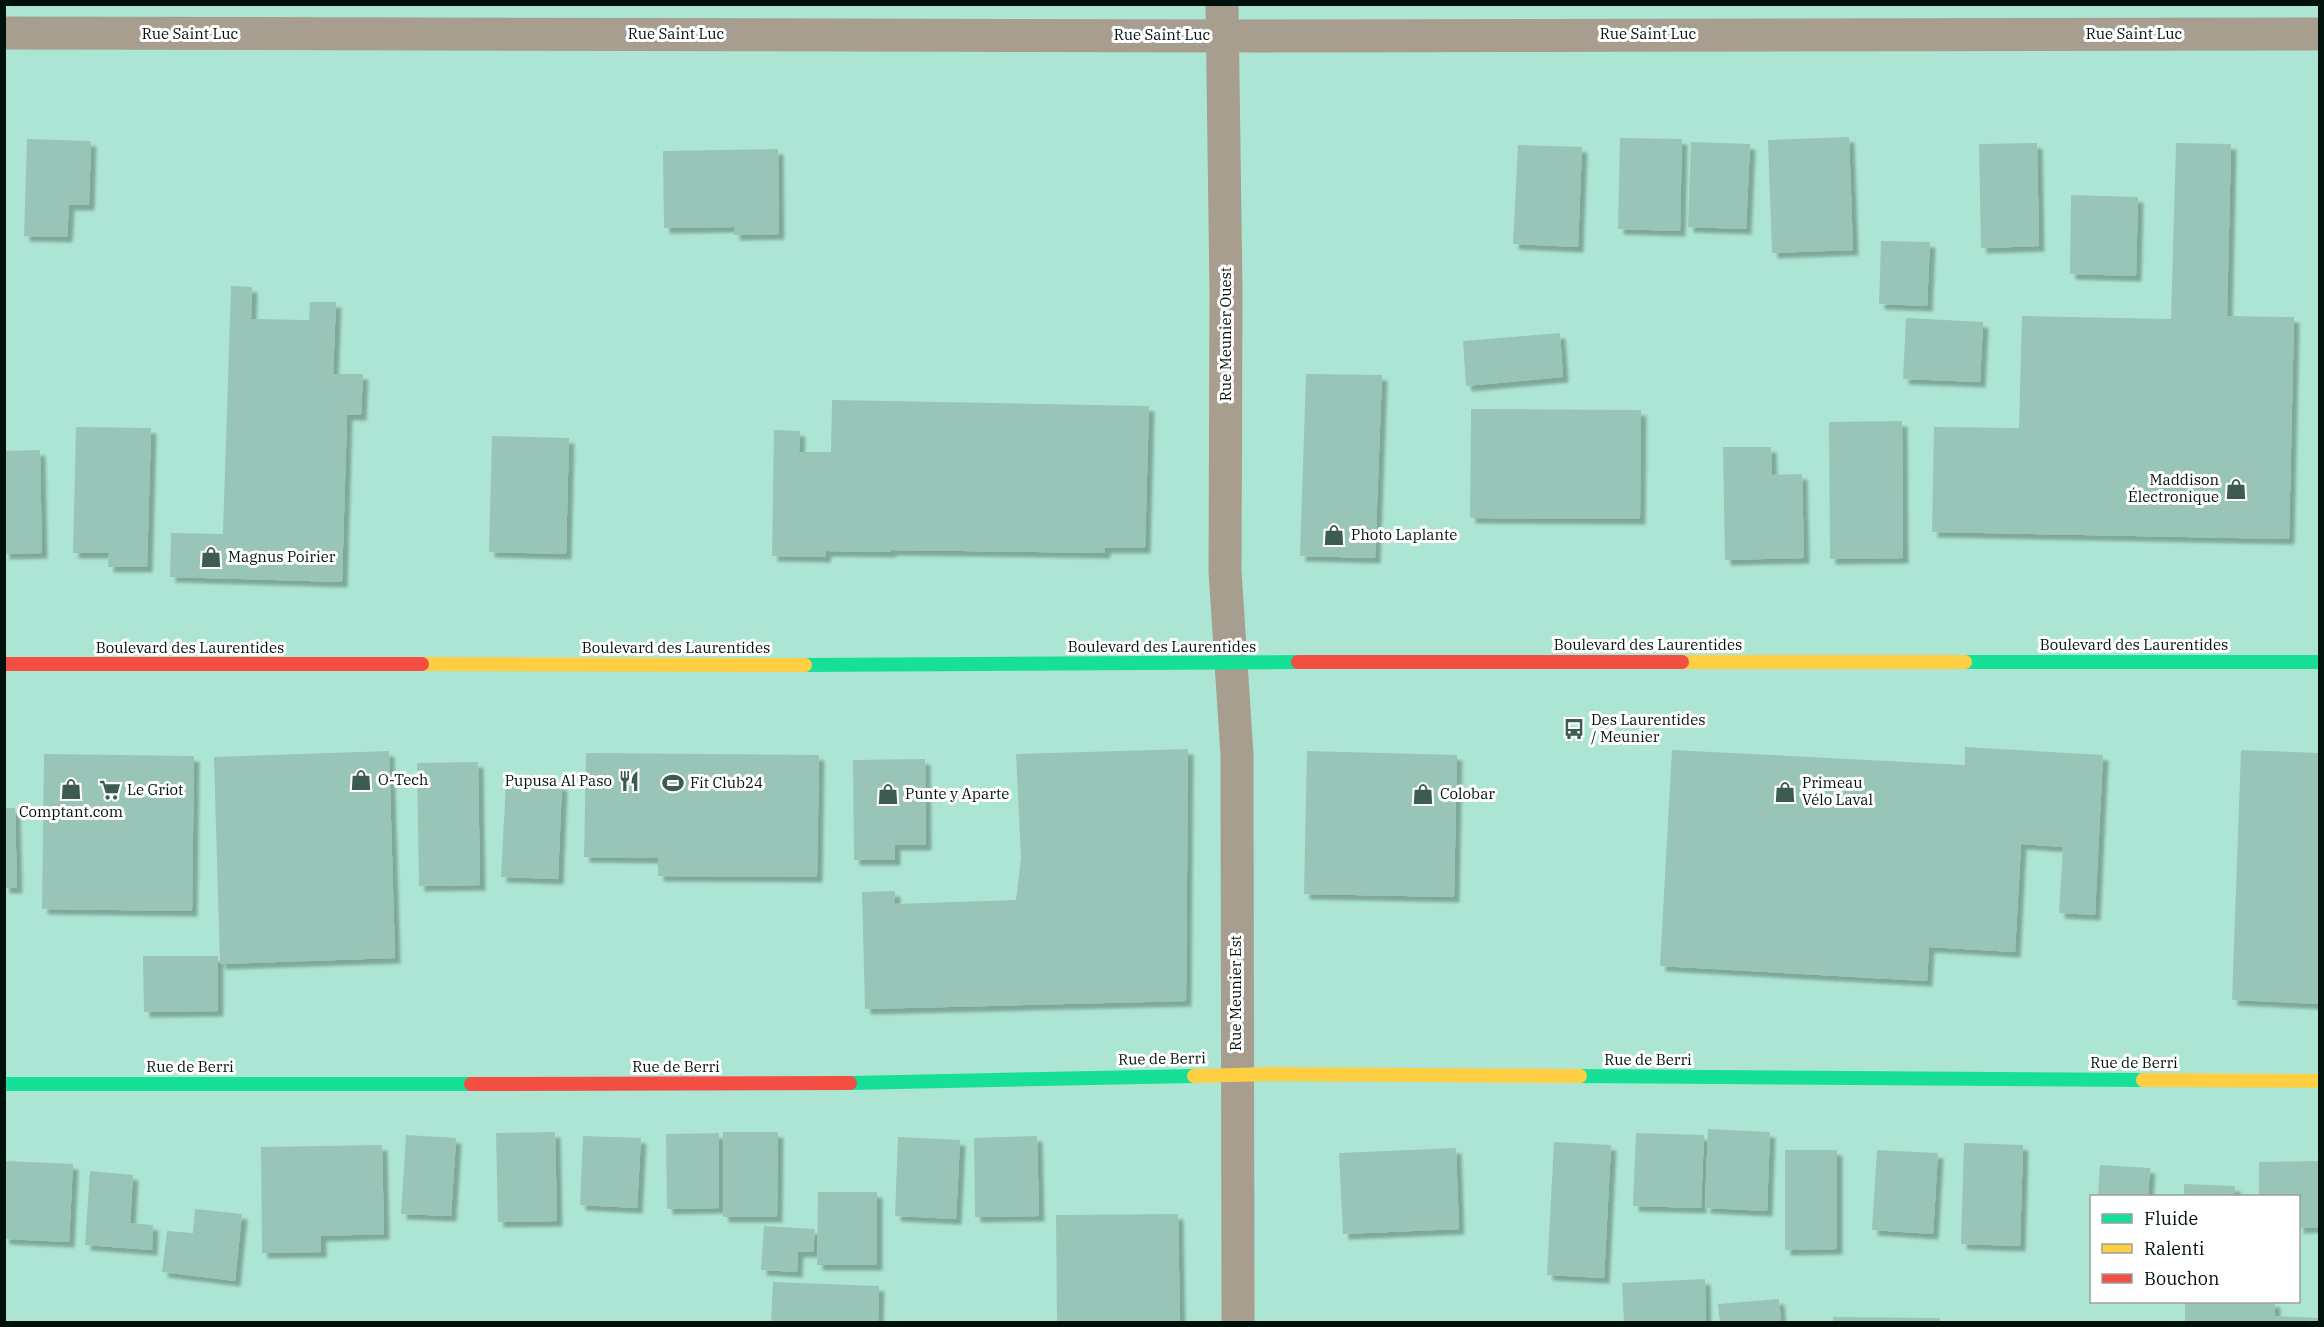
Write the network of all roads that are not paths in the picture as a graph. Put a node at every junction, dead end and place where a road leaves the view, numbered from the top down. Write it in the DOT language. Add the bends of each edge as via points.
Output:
graph roads {
  1 [pos="1223,20"];
  2 [pos="4,33"];
  3 [pos="2319,34"];
  4 [pos="2319,662"];
  5 [pos="1231,663"];
  6 [pos="4,664"];
  7 [pos="1236,1075"];
  8 [pos="2319,1080"];
  9 [pos="4,1084"];
  10 [pos="1238,1323"];
  1 -- 2 [label="street, Rue Saint Luc"];
  1 -- 3 [label="street, Rue Saint Luc"];
  1 -- 5 [label="street, Rue Meunier Ouest" via="1225,571"];
  4 -- 5 [label="main road, Boulevard des Laurentides"];
  5 -- 6 [label="main road, Boulevard des Laurentides"];
  5 -- 7 [label="street, Rue Meunier Est" via="1237,755"];
  7 -- 8 [label="main road, Rue de Berri"];
  7 -- 9 [label="main road, Rue de Berri" via="782,1084"];
  7 -- 10 [label="street, Rue Meunier Est"];
}
